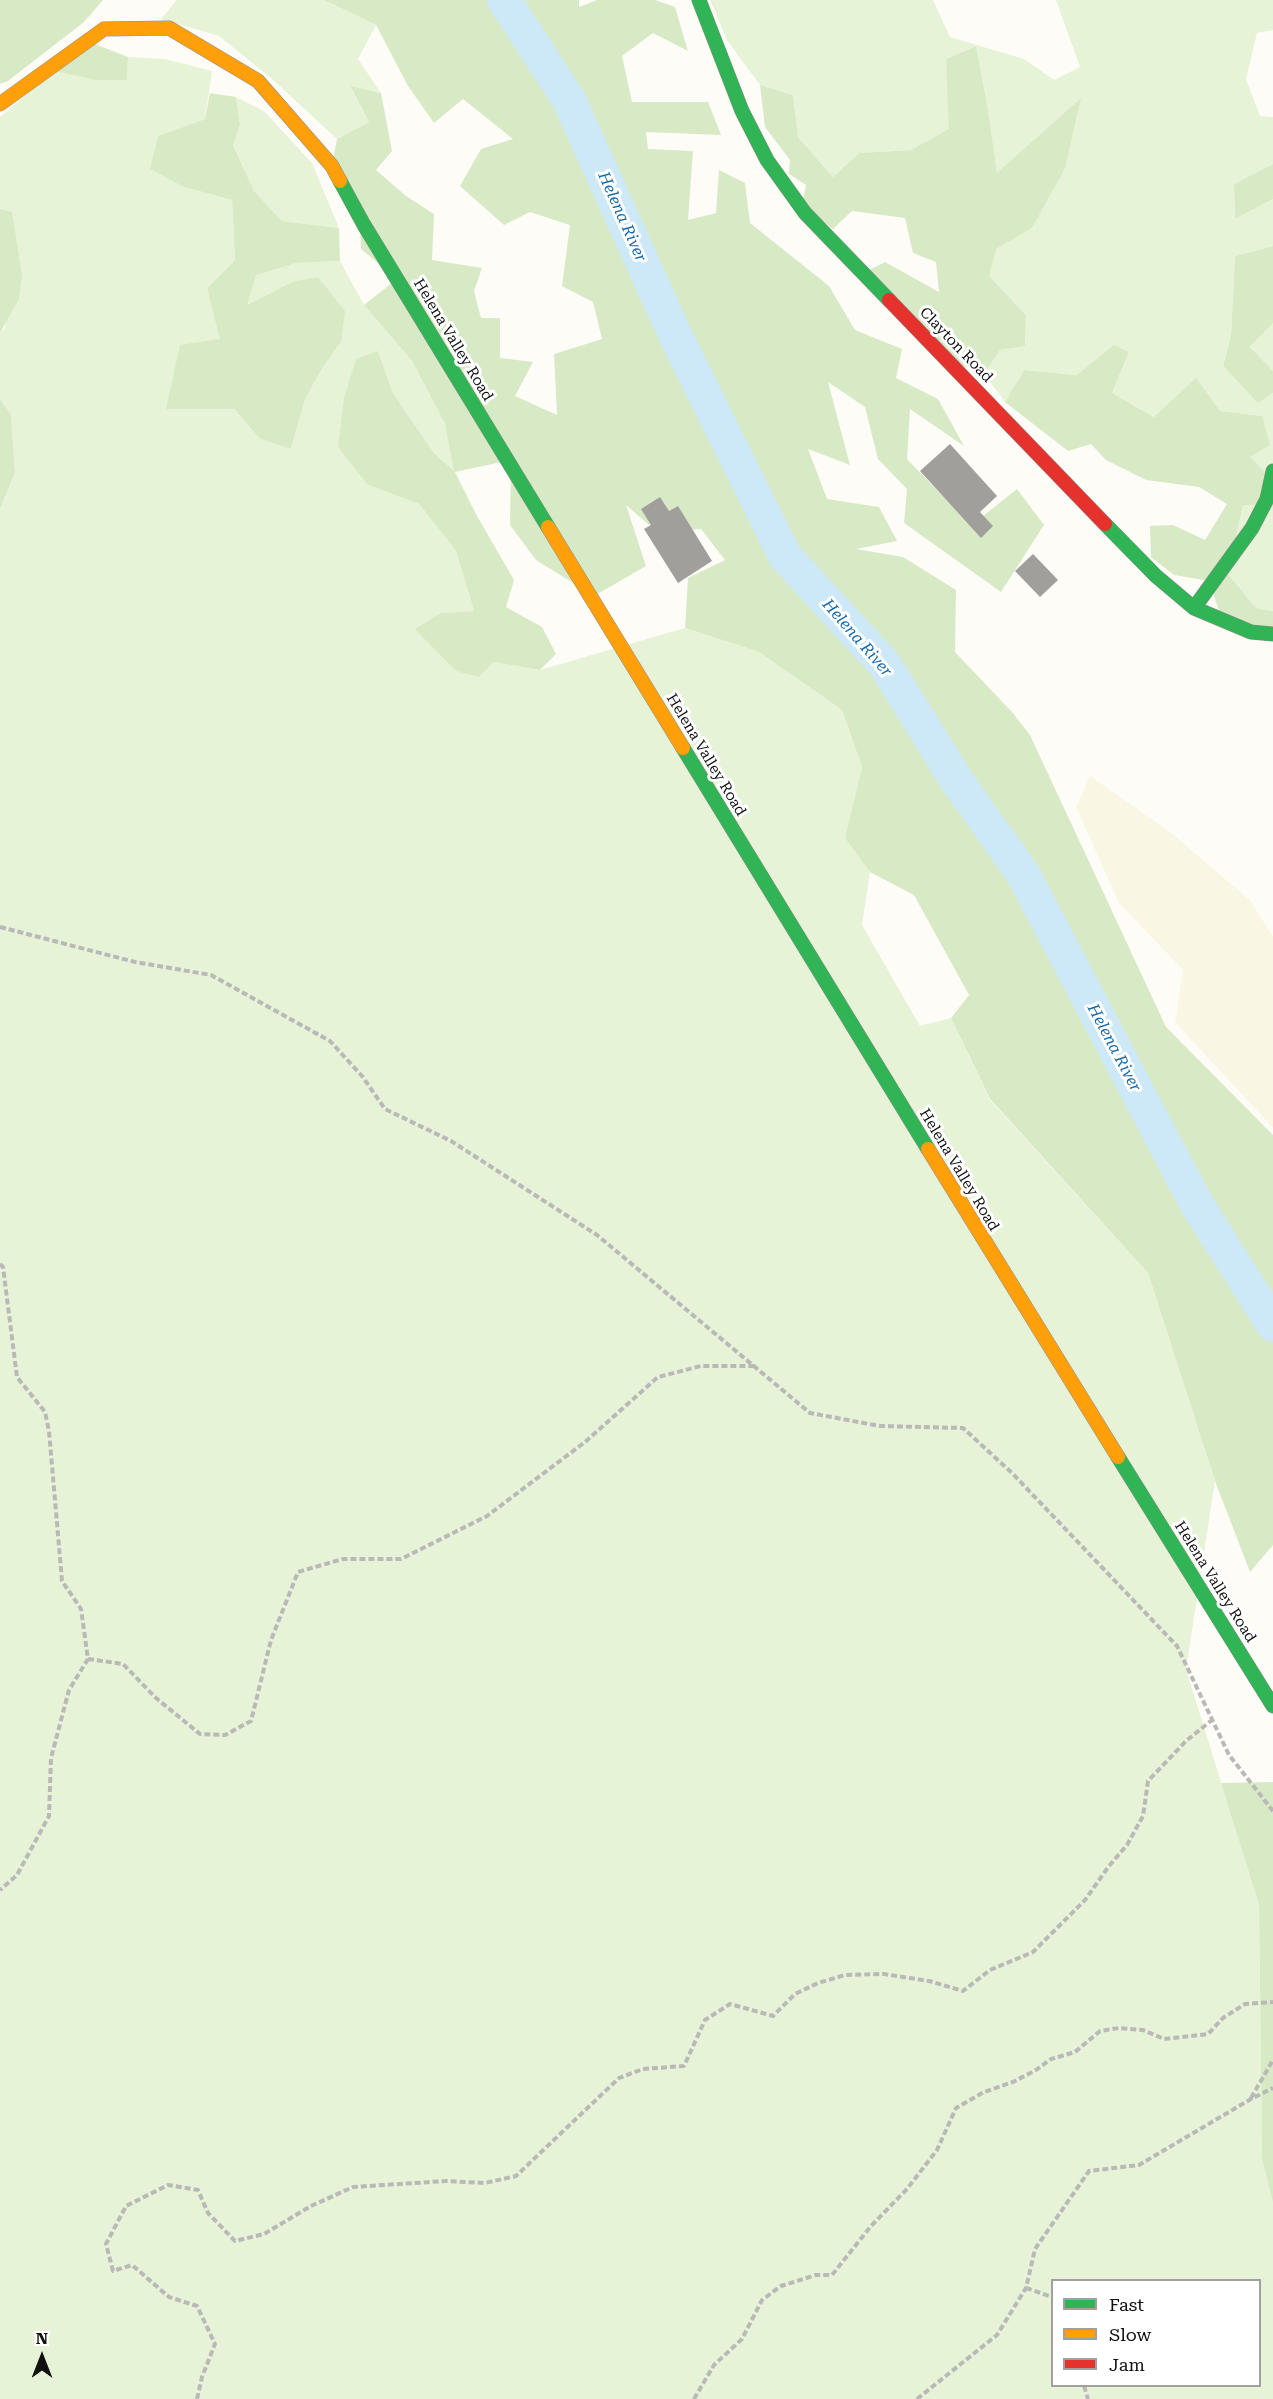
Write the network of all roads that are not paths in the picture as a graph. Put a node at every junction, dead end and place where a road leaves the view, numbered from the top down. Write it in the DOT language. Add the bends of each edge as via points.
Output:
graph roads {
  1 [pos="699,0"];
  2 [pos="0,104"];
  3 [pos="1273,471"];
  4 [pos="1194,608"];
  5 [pos="1273,634"];
  6 [pos="1273,1706"];
  1 -- 4 [label="street, Clayton Road" via="742,111 766,160 805,213 1156,576"];
  2 -- 6 [label="street, Helena Valley Road" via="104,28 169,28 258,81 332,166 363,225 1020,1301"];
  3 -- 4 [label="street" via="1267,499 1252,528"];
  4 -- 5 [label="street, Clayton Road" via="1251,632"];
}
